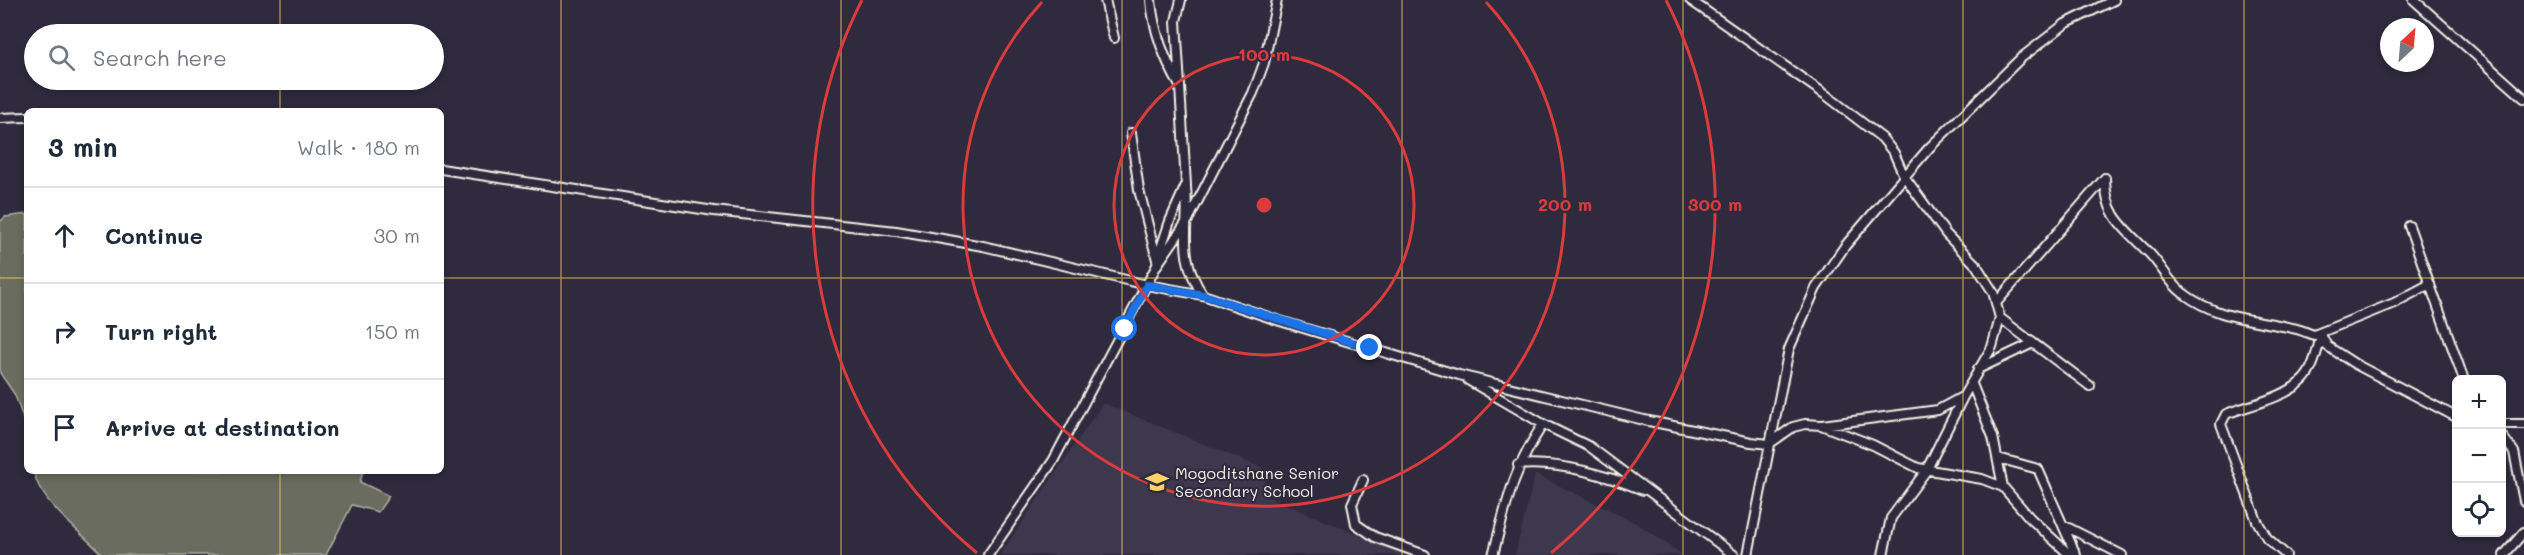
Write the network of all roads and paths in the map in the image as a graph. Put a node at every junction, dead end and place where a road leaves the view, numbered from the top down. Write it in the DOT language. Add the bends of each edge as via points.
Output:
graph roads {
  1 [pos="1105,0"];
  2 [pos="1151,0"];
  3 [pos="1181,0"];
  4 [pos="1276,0"];
  5 [pos="1690,0"];
  6 [pos="2114,0"];
  7 [pos="2414,0"];
  8 [pos="1114,38"];
  9 [pos="1181,87"];
  10 [pos="2524,98"];
  11 [pos="24,117"];
  12 [pos="0,118"];
  13 [pos="1131,133"];
  14 [pos="444,169"];
  15 [pos="1904,176"];
  16 [pos="1186,185"];
  17 [pos="1188,220"];
  18 [pos="2409,226"];
  19 [pos="1157,263"];
  20 [pos="2430,284"];
  21 [pos="1147,285"];
  22 [pos="1203,295"];
  23 [pos="1996,303"];
  24 [pos="2000,318"];
  25 [pos="2321,335"];
  26 [pos="2033,343"];
  27 [pos="1978,369"];
  28 [pos="1459,375"];
  29 [pos="2462,375"];
  30 [pos="1972,384"];
  31 [pos="2090,386"];
  32 [pos="1963,397"];
  33 [pos="2452,414"];
  34 [pos="1543,424"];
  35 [pos="2506,424"];
  36 [pos="2524,424"];
  37 [pos="1821,425"];
  38 [pos="2506,441"];
  39 [pos="1769,444"];
  40 [pos="1998,458"];
  41 [pos="1518,465"];
  42 [pos="1926,471"];
  43 [pos="1364,480"];
  44 [pos="2003,487"];
  45 [pos="1653,494"];
  46 [pos="2524,501"];
  47 [pos="2063,525"];
  48 [pos="2524,532"];
  49 [pos="988,555"];
  50 [pos="1425,555"];
  51 [pos="1493,555"];
  52 [pos="1734,555"];
  53 [pos="1748,555"];
  54 [pos="1883,555"];
  55 [pos="2070,555"];
  56 [pos="2076,555"];
  57 [pos="2122,555"];
  58 [pos="2286,555"];
  59 [pos="2504,555"];
  1 -- 8 [label="street"];
  2 -- 9 [label="street" via="1166,61"];
  3 -- 9 [label="street" via="1176,21"];
  4 -- 17 [label="street" via="1259,78"];
  5 -- 15 [label="street" via="1882,138"];
  6 -- 15 [label="street" via="2065,24 2021,58"];
  7 -- 10 [label="street"];
  9 -- 16 [label="street"];
  11 -- 12 [label="street"];
  13 -- 19 [label="street" via="1139,190"];
  14 -- 21 [label="street" via="714,211 906,233 983,246"];
  15 -- 23 [label="street" via="1946,234 1976,265"];
  15 -- 39 [label="street" via="1845,246 1808,302 1789,349"];
  16 -- 17 [label="street"];
  16 -- 19 [label="street"];
  17 -- 19 [label="street"];
  17 -- 22 [label="street" via="1185,254 1188,269"];
  18 -- 20 [label="street"];
  19 -- 21 [label="street"];
  20 -- 25 [label="street"];
  20 -- 29 [label="street"];
  21 -- 22 [label="street"];
  21 -- 49 [label="street" via="1053,461"];
  22 -- 28 [label="street"];
  23 -- 24 [label="street"];
  23 -- 25 [label="street" via="2105,178 2105,192 2115,219 2182,293 2242,321"];
  24 -- 26 [label="street"];
  24 -- 27 [label="street" via="1992,347"];
  25 -- 33 [label="street" via="2327,346 2355,364"];
  25 -- 58 [label="street" via="2303,380 2288,390 2226,414 2221,424 2257,521 2267,538"];
  26 -- 27 [label="street"];
  26 -- 31 [label="street"];
  27 -- 30 [label="street"];
  28 -- 34 [label="street"];
  28 -- 39 [label="street" via="1644,420"];
  30 -- 32 [label="street"];
  30 -- 40 [label="street" via="1994,437"];
  32 -- 37 [label="street" via="1938,410"];
  32 -- 42 [label="street"];
  34 -- 41 [label="street"];
  34 -- 45 [label="street" via="1590,447"];
  35 -- 36 [label="street"];
  37 -- 39 [label="street" via="1793,428"];
  37 -- 42 [label="street"];
  38 -- 46 [label="street" via="2514,452"];
  39 -- 53 [label="street"];
  40 -- 44 [label="street"];
  40 -- 47 [label="street" via="2038,469"];
  41 -- 45 [label="street" via="1538,463 1617,480"];
  41 -- 51 [label="street"];
  42 -- 44 [label="street" via="1982,479"];
  42 -- 54 [label="street" via="1891,518"];
  43 -- 50 [label="street" via="1352,504 1356,524 1375,537"];
  44 -- 55 [label="street"];
  45 -- 52 [label="street"];
  47 -- 56 [label="street"];
  47 -- 57 [label="street"];
  48 -- 59 [label="street"];
}
